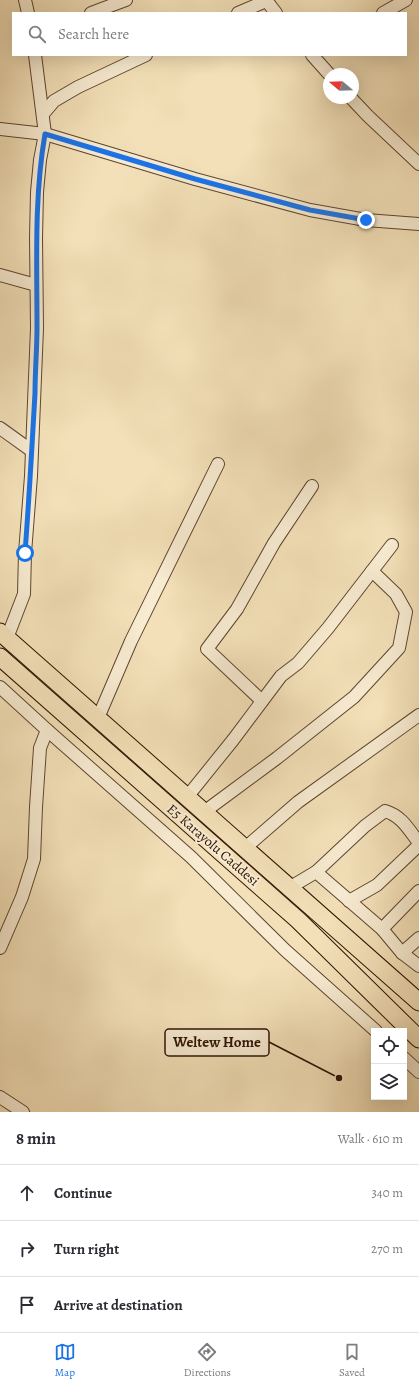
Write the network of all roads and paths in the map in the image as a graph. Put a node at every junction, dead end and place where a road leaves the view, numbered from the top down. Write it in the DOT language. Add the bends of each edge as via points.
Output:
graph roads {
  1 [pos="25,0"];
  2 [pos="126,0"];
  3 [pos="266,0"];
  4 [pos="406,0"];
  5 [pos="28,12"];
  6 [pos="94,12"];
  7 [pos="240,12"];
  8 [pos="275,12"];
  9 [pos="385,12"];
  10 [pos="35,56"];
  11 [pos="144,56"];
  12 [pos="313,56"];
  13 [pos="324,68"];
  14 [pos="357,104"];
  15 [pos="43,114"];
  16 [pos="0,129"];
  17 [pos="45,134"];
  18 [pos="419,164"];
  19 [pos="419,224"];
  20 [pos="0,275"];
  21 [pos="36,285"];
  22 [pos="0,428"];
  23 [pos="32,451"];
  24 [pos="218,464"];
  25 [pos="312,486"];
  26 [pos="392,545"];
  27 [pos="372,571"];
  28 [pos="4,635"];
  29 [pos="0,657"];
  30 [pos="0,687"];
  31 [pos="262,701"];
  32 [pos="419,715"];
  33 [pos="98,718"];
  34 [pos="47,730"];
  35 [pos="187,797"];
  36 [pos="204,812"];
  37 [pos="419,844"];
  38 [pos="245,848"];
  39 [pos="316,872"];
  40 [pos="289,888"];
  41 [pos="419,891"];
  42 [pos="349,902"];
  43 [pos="382,929"];
  44 [pos="419,938"];
  45 [pos="0,948"];
  46 [pos="402,953"];
  47 [pos="419,966"];
  48 [pos="419,1002"];
  49 [pos="373,1028"];
  50 [pos="419,1039"];
  51 [pos="407,1061"];
  52 [pos="419,1072"];
  53 [pos="0,1096"];
  54 [pos="23,1112"];
  1 -- 5 [label="street"];
  2 -- 6 [label="street"];
  3 -- 7 [label="street"];
  3 -- 8 [label="street"];
  4 -- 9 [label="street"];
  10 -- 15 [label="street"];
  11 -- 15 [label="street" via="78,87 54,101"];
  12 -- 13 [label="street"];
  14 -- 18 [label="street"];
  15 -- 17 [label="street"];
  16 -- 17 [label="street"];
  17 -- 19 [label="street" via="310,210 366,220"];
  17 -- 21 [label="street" via="37,192"];
  20 -- 21 [label="street"];
  21 -- 23 [label="street" via="37,328"];
  22 -- 23 [label="street"];
  23 -- 28 [label="street" via="24,594"];
  24 -- 33 [label="street" via="131,641"];
  25 -- 31 [label="street" via="274,543 237,609 207,649"];
  26 -- 27 [label="street"];
  27 -- 31 [label="street" via="328,628 298,663 281,676"];
  27 -- 36 [label="street" via="396,594 406,612 399,648 354,697"];
  28 -- 33 [label="highway, E5 Karayolu Caddesi"];
  29 -- 50 [label="highway, E5 Karayolu Caddesi" via="298,920"];
  30 -- 34 [label="street"];
  31 -- 35 [label="street"];
  32 -- 38 [label="street" via="298,802"];
  33 -- 35 [label="highway, E5 Karayolu Caddesi"];
  34 -- 45 [label="street" via="40,748 34,859 22,897"];
  34 -- 49 [label="street" via="190,857 285,950"];
  35 -- 36 [label="highway, E5 Karayolu Caddesi"];
  36 -- 38 [label="highway, E5 Karayolu Caddesi"];
  37 -- 39 [label="street" via="403,820 385,811 365,826"];
  37 -- 42 [label="street" via="377,885"];
  38 -- 40 [label="highway, E5 Karayolu Caddesi"];
  39 -- 40 [label="street"];
  39 -- 42 [label="street"];
  40 -- 48 [label="highway, E5 Karayolu Caddesi"];
  41 -- 43 [label="street"];
  42 -- 43 [label="street"];
  43 -- 46 [label="street"];
  44 -- 46 [label="street"];
  46 -- 47 [label="street"];
  51 -- 52 [label="street"];
  53 -- 54 [label="street"];
}
